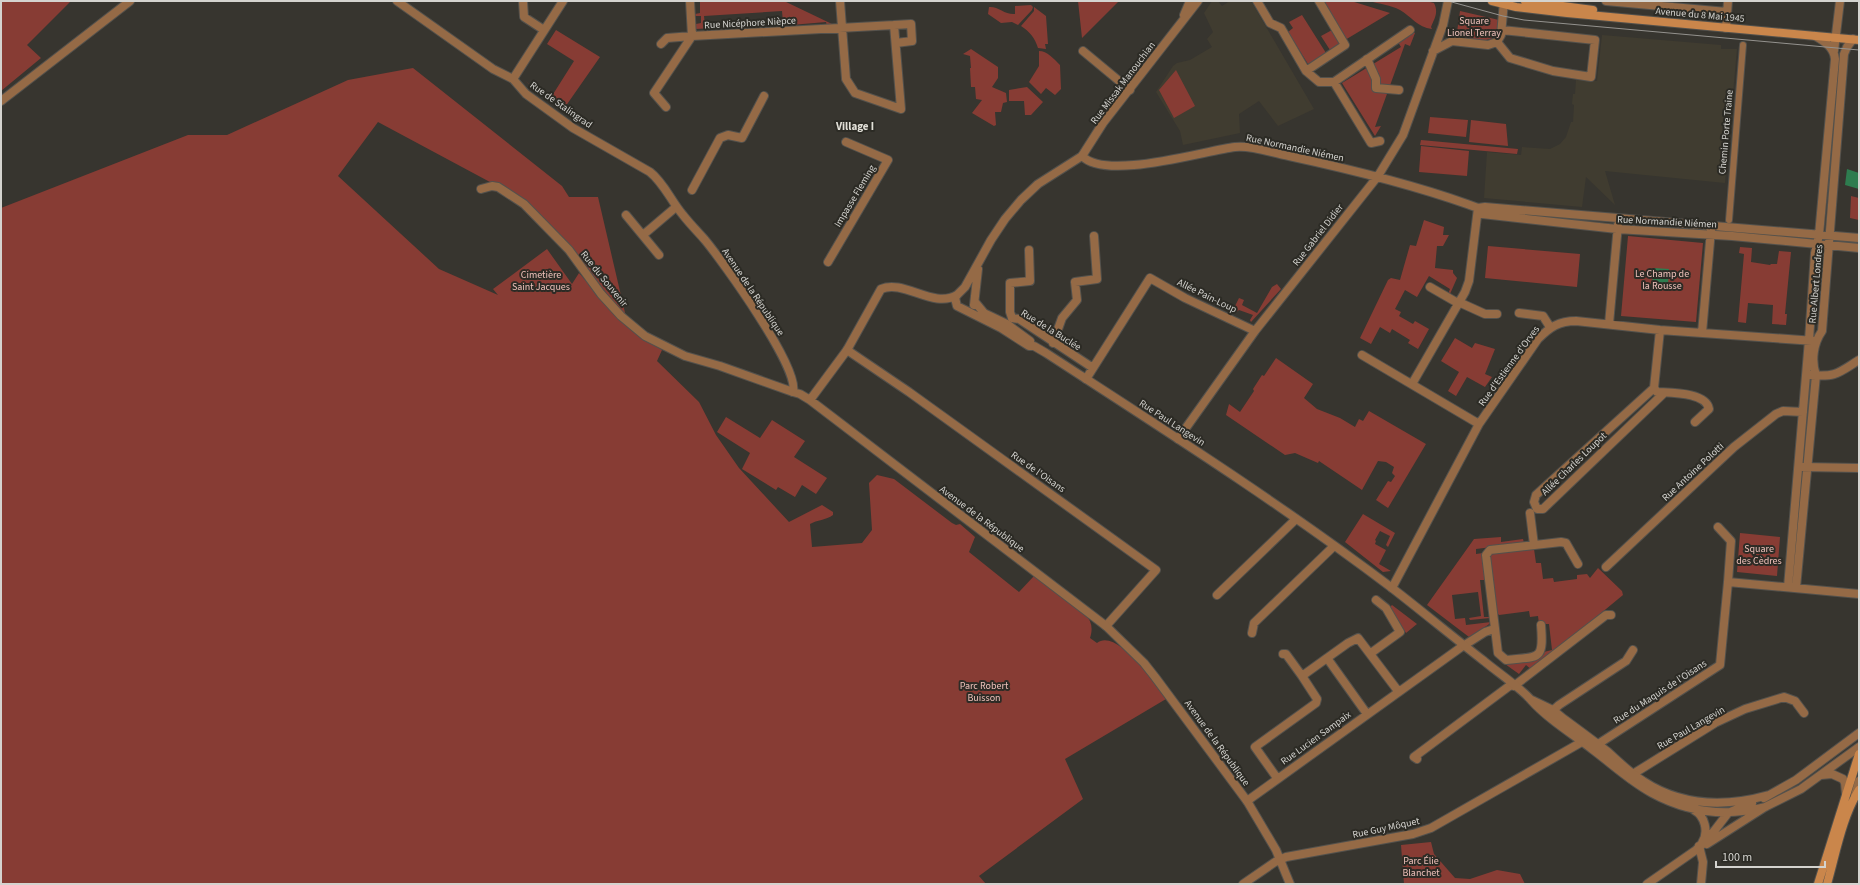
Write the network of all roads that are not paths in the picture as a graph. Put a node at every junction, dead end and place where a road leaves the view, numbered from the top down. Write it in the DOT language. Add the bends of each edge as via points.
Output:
graph roads {
  1 [pos="130,1"];
  2 [pos="397,1"];
  3 [pos="523,1"];
  4 [pos="563,1"];
  5 [pos="690,1"];
  6 [pos="840,1"];
  7 [pos="1190,1"];
  8 [pos="1198,1"];
  9 [pos="1257,1"];
  10 [pos="1319,1"];
  11 [pos="1492,1"];
  12 [pos="1529,1"];
  13 [pos="1610,1"];
  14 [pos="1728,1"];
  15 [pos="1840,1"];
  16 [pos="1446,2"];
  17 [pos="1504,3"];
  18 [pos="1727,12"];
  19 [pos="1181,23"];
  20 [pos="1443,25"];
  21 [pos="1726,25"];
  22 [pos="894,26"];
  23 [pos="842,28"];
  24 [pos="544,30"];
  25 [pos="1410,30"];
  26 [pos="1502,30"];
  27 [pos="692,36"];
  28 [pos="1815,36"];
  29 [pos="1857,37"];
  30 [pos="1838,38"];
  31 [pos="1452,41"];
  32 [pos="1497,42"];
  33 [pos="896,43"];
  34 [pos="661,44"];
  35 [pos="1743,45"];
  36 [pos="1083,51"];
  37 [pos="1433,51"];
  38 [pos="1834,51"];
  39 [pos="1845,51"];
  40 [pos="1367,60"];
  41 [pos="1306,71"];
  42 [pos="513,79"];
  43 [pos="1334,82"];
  44 [pos="1130,90"];
  45 [pos="1399,90"];
  46 [pos="764,96"];
  47 [pos="1,101"];
  48 [pos="666,107"];
  49 [pos="1380,141"];
  50 [pos="846,142"];
  51 [pos="1082,156"];
  52 [pos="1378,176"];
  53 [pos="658,179"];
  54 [pos="481,190"];
  55 [pos="692,190"];
  56 [pos="676,207"];
  57 [pos="1478,208"];
  58 [pos="626,215"];
  59 [pos="1618,218"];
  60 [pos="1732,228"];
  61 [pos="1617,229"];
  62 [pos="1710,230"];
  63 [pos="643,235"];
  64 [pos="1819,235"];
  65 [pos="1094,236"];
  66 [pos="1830,236"];
  67 [pos="1859,238"];
  68 [pos="1816,244"];
  69 [pos="1829,245"];
  70 [pos="1859,248"];
  71 [pos="1029,250"];
  72 [pos="659,255"];
  73 [pos="980,261"];
  74 [pos="828,262"];
  75 [pos="1430,287"];
  76 [pos="958,293"];
  77 [pos="935,298"];
  78 [pos="975,299"];
  79 [pos="1460,303"];
  80 [pos="962,309"];
  81 [pos="1518,313"];
  82 [pos="1497,314"];
  83 [pos="1007,323"];
  84 [pos="1609,324"];
  85 [pos="1550,327"];
  86 [pos="1660,330"];
  87 [pos="1255,331"];
  88 [pos="1702,333"];
  89 [pos="1812,341"];
  90 [pos="1053,343"];
  91 [pos="847,350"];
  92 [pos="1362,355"];
  93 [pos="1859,360"];
  94 [pos="1093,368"];
  95 [pos="1806,374"];
  96 [pos="1816,375"];
  97 [pos="1086,379"];
  98 [pos="1412,384"];
  99 [pos="1654,388"];
  100 [pos="793,392"];
  101 [pos="1664,393"];
  102 [pos="810,400"];
  103 [pos="1803,412"];
  104 [pos="1695,422"];
  105 [pos="1479,424"];
  106 [pos="1178,440"];
  107 [pos="1798,466"];
  108 [pos="1807,467"];
  109 [pos="1859,468"];
  110 [pos="1530,513"];
  111 [pos="1296,519"];
  112 [pos="1718,527"];
  113 [pos="1534,545"];
  114 [pos="1334,546"];
  115 [pos="1578,564"];
  116 [pos="1606,568"];
  117 [pos="1728,582"];
  118 [pos="1792,587"];
  119 [pos="1392,588"];
  120 [pos="1217,594"];
  121 [pos="1859,594"];
  122 [pos="1376,600"];
  123 [pos="1611,615"];
  124 [pos="1541,625"];
  125 [pos="1106,626"];
  126 [pos="1494,629"];
  127 [pos="1252,633"];
  128 [pos="1463,645"];
  129 [pos="1633,650"];
  130 [pos="1371,653"];
  131 [pos="1283,654"];
  132 [pos="1327,658"];
  133 [pos="1302,676"];
  134 [pos="1513,685"];
  135 [pos="1398,691"];
  136 [pos="1550,713"];
  137 [pos="1804,713"];
  138 [pos="1367,714"];
  139 [pos="1859,733"];
  140 [pos="1586,740"];
  141 [pos="1847,742"];
  142 [pos="1859,744"];
  143 [pos="1595,746"];
  144 [pos="1859,747"];
  145 [pos="1859,754"];
  146 [pos="1417,759"];
  147 [pos="1821,775"];
  148 [pos="1632,777"];
  149 [pos="1277,778"];
  150 [pos="1859,781"];
  151 [pos="1859,790"];
  152 [pos="1769,795"];
  153 [pos="1850,797"];
  154 [pos="1247,801"];
  155 [pos="1714,803"];
  156 [pos="1765,807"];
  157 [pos="1692,808"];
  158 [pos="1728,813"];
  159 [pos="1716,838"];
  160 [pos="1699,848"];
  161 [pos="1280,859"];
  162 [pos="1245,884"];
  163 [pos="1290,884"];
  164 [pos="1647,884"];
  165 [pos="1701,884"];
  166 [pos="1818,884"];
  167 [pos="1827,884"];
  1 -- 47 [label="street"];
  2 -- 42 [label="street, Rue de Stalingrad" via="493,69"];
  3 -- 24 [label="street" via="524,17"];
  4 -- 24 [label="street"];
  5 -- 27 [label="street, Rue Nicéphore Nièpce"];
  6 -- 23 [label="street"];
  7 -- 19 [label="street, Rue Missak Manouchian"];
  8 -- 19 [label="street, Rue Missak Manouchian"];
  9 -- 41 [label="street" via="1270,23 1281,28"];
  10 -- 41 [label="street" via="1345,45"];
  11 -- 17 [label="main road, Avenue du 8 Mai 1945"];
  12 -- 21 [label="main road, Avenue du 8 Mai 1945"];
  13 -- 18 [label="street, Avenue du 8 Mai 1945"];
  14 -- 18 [label="street"];
  15 -- 30 [label="street, Rue Albert Londres"];
  16 -- 20 [label="street, Rue Gabriel Didier"];
  17 -- 21 [label="main road, Avenue du 8 Mai 1945" via="1574,14"];
  17 -- 26 [label="street"];
  18 -- 21 [label="street"];
  19 -- 44 [label="street, Rue Missak Manouchian"];
  20 -- 31 [label="street" via="1446,36"];
  20 -- 37 [label="street, Rue Gabriel Didier"];
  21 -- 28 [label="main road, Avenue du 8 Mai 1945"];
  21 -- 30 [label="main road, Avenue du 8 Mai 1945"];
  22 -- 23 [label="street, Rue Nicéphore Nièpce"];
  22 -- 33 [label="street"];
  22 -- 33 [label="street, Rue Nicéphore Nièpce" via="911,24 912,41"];
  23 -- 27 [label="street, Rue Nicéphore Nièpce"];
  23 -- 33 [label="street" via="846,79 855,94 901,109"];
  24 -- 42 [label="street"];
  25 -- 40 [label="street"];
  26 -- 32 [label="street"];
  26 -- 32 [label="street" via="1596,40 1591,77 1526,64 1510,58"];
  27 -- 34 [label="street" via="667,38"];
  27 -- 48 [label="street" via="654,93"];
  28 -- 30 [label="main road, Avenue du 8 Mai 1945"];
  28 -- 38 [label="street"];
  29 -- 30 [label="main road, Avenue du 8 Mai 1945"];
  29 -- 39 [label="street"];
  30 -- 38 [label="street, Rue Albert Londres"];
  30 -- 39 [label="street"];
  31 -- 32 [label="street" via="1488,45"];
  31 -- 37 [label="street"];
  35 -- 60 [label="street, Chemin Porte Traine"];
  36 -- 44 [label="street"];
  37 -- 52 [label="street, Rue Gabriel Didier" via="1403,135"];
  38 -- 64 [label="street, Rue Albert Londres"];
  39 -- 66 [label="street, Rue Albert Londres"];
  40 -- 43 [label="street"];
  40 -- 45 [label="street" via="1376,79 1376,88"];
  41 -- 43 [label="street" via="1319,82"];
  42 -- 53 [label="street, Rue de Stalingrad" via="526,94 573,128"];
  43 -- 49 [label="street" via="1371,143"];
  44 -- 51 [label="street, Rue Missak Manouchian"];
  46 -- 55 [label="street" via="742,138 728,135 720,138"];
  50 -- 74 [label="street, Impasse Fleming" via="888,160"];
  51 -- 52 [label="street, Rue Normandie Niémen" via="1088,162 1097,165 1140,164 1242,146"];
  51 -- 73 [label="street" via="1038,184 1021,200 990,240"];
  52 -- 57 [label="street, Rue Normandie Niémen"];
  52 -- 87 [label="street, Rue Gabriel Didier"];
  53 -- 56 [label="street, Avenue de la République"];
  54 -- 100 [label="street, Rue du Souvenir" via="492,186 498,187 524,204 569,250 606,299 645,336 685,356"];
  56 -- 63 [label="street"];
  56 -- 100 [label="street, Avenue de la République" via="714,252 772,337 791,376"];
  57 -- 59 [label="street, Rue Normandie Niémen" via="1485,206"];
  57 -- 61 [label="street, Rue Normandie Niémen" via="1482,214"];
  57 -- 79 [label="street" via="1469,282"];
  58 -- 63 [label="street"];
  59 -- 61 [label="street"];
  59 -- 62 [label="street, Rue Normandie Niémen"];
  60 -- 62 [label="street, Rue Normandie Niémen"];
  60 -- 64 [label="street, Rue Normandie Niémen"];
  60 -- 68 [label="street, Rue Normandie Niémen"];
  61 -- 62 [label="street, Rue Normandie Niémen"];
  61 -- 84 [label="street"];
  62 -- 88 [label="street"];
  63 -- 72 [label="street"];
  64 -- 66 [label="street, Rue Normandie Niémen"];
  64 -- 68 [label="street, Rue Albert Londres"];
  65 -- 90 [label="street" via="1097,279 1075,282 1077,300 1062,318"];
  66 -- 67 [label="street, Rue Normandie Niémen"];
  66 -- 69 [label="street, Rue Albert Londres"];
  68 -- 69 [label="street, Rue Normandie Niémen"];
  68 -- 89 [label="street, Rue Albert Londres"];
  69 -- 70 [label="street, Rue Normandie Niémen"];
  69 -- 89 [label="street, Rue Albert Londres" via="1822,331"];
  71 -- 83 [label="street" via="1030,281 1010,283 1010,312"];
  73 -- 76 [label="street" via="965,287"];
  73 -- 78 [label="street"];
  75 -- 79 [label="street"];
  76 -- 77 [label="street" via="944,300"];
  76 -- 78 [label="street" via="970,291"];
  76 -- 80 [label="street" via="956,302"];
  77 -- 80 [label="street"];
  77 -- 91 [label="street" via="893,288 881,290"];
  78 -- 80 [label="street" via="972,307"];
  78 -- 83 [label="street, Rue Paul Langevin" via="984,313"];
  79 -- 82 [label="street" via="1485,314"];
  79 -- 98 [label="street"];
  80 -- 83 [label="street, Rue Paul Langevin"];
  81 -- 85 [label="street" via="1543,316"];
  83 -- 90 [label="street, Rue de la Buclée" via="1019,319"];
  83 -- 97 [label="street, Rue Paul Langevin" via="1034,346"];
  84 -- 85 [label="street, Rue d'Estienne d'Orves" via="1568,322"];
  84 -- 86 [label="street, Rue d'Estienne d'Orves"];
  85 -- 105 [label="street, Rue d'Estienne d'Orves" via="1538,340"];
  86 -- 88 [label="street, Rue d'Estienne d'Orves"];
  86 -- 99 [label="street"];
  87 -- 94 [label="street, Allée Pain-Loup" via="1185,298 1150,278"];
  87 -- 106 [label="street, Rue Gabriel Didier"];
  88 -- 89 [label="street, Rue d'Estienne d'Orves"];
  89 -- 95 [label="street, Rue Albert Londres"];
  89 -- 96 [label="street, Rue Albert Londres" via="1813,367"];
  90 -- 94 [label="street, Rue de la Buclée"];
  91 -- 102 [label="street"];
  91 -- 125 [label="street, Rue de l'Oisans" via="1156,570"];
  92 -- 98 [label="street"];
  93 -- 96 [label="street" via="1837,374"];
  94 -- 97 [label="street"];
  95 -- 96 [label="street"];
  95 -- 103 [label="street, Rue Albert Londres"];
  96 -- 108 [label="street, Rue Albert Londres"];
  97 -- 106 [label="street, Rue Paul Langevin"];
  98 -- 105 [label="street"];
  99 -- 101 [label="street" via="1657,392"];
  99 -- 101 [label="street, Allée Charles Loupot" via="1536,495 1536,509 1543,509"];
  100 -- 102 [label="street, Avenue de la République"];
  101 -- 104 [label="street" via="1694,396 1709,405 1709,409"];
  102 -- 125 [label="street, Avenue de la République"];
  103 -- 107 [label="street, Rue Albert Londres"];
  103 -- 116 [label="street, Rue Antoine Polotti" via="1783,411 1776,414 1734,447"];
  105 -- 119 [label="street, Rue d'Estienne d'Orves"];
  106 -- 111 [label="street, Rue Paul Langevin"];
  107 -- 108 [label="street"];
  107 -- 118 [label="street, Rue Albert Londres"];
  108 -- 109 [label="street"];
  108 -- 118 [label="street, Rue Albert Londres"];
  110 -- 113 [label="street"];
  111 -- 114 [label="street, Rue Paul Langevin"];
  111 -- 120 [label="street"];
  112 -- 117 [label="street" via="1731,540"];
  113 -- 115 [label="street" via="1566,543"];
  113 -- 126 [label="street" via="1490,550 1486,555"];
  114 -- 119 [label="street, Rue Paul Langevin"];
  114 -- 127 [label="street" via="1254,623"];
  117 -- 118 [label="street"];
  117 -- 143 [label="street, Rue du Maquis de l'Oisans" via="1720,665"];
  118 -- 121 [label="street"];
  119 -- 128 [label="street, Rue Paul Langevin"];
  122 -- 130 [label="street" via="1386,608 1400,632"];
  123 -- 134 [label="street" via="1606,615"];
  124 -- 126 [label="street" via="1543,645 1536,657 1506,660 1498,654"];
  125 -- 154 [label="street, Avenue de la République" via="1156,677"];
  126 -- 128 [label="street"];
  128 -- 134 [label="street, Rue Paul Langevin"];
  128 -- 135 [label="street, Rue Lucien Sampaix"];
  129 -- 136 [label="street" via="1626,661"];
  130 -- 132 [label="street" via="1361,639 1355,638"];
  130 -- 135 [label="street"];
  131 -- 133 [label="street, Rue Lucien Sampaix" via="1286,654"];
  132 -- 133 [label="street"];
  132 -- 138 [label="street, Rue Lucien Sampaix"];
  133 -- 149 [label="street, Rue Lucien Sampaix" via="1317,699 1316,703 1255,747"];
  134 -- 136 [label="street, Rue Paul Langevin"];
  134 -- 146 [label="street" via="1414,757"];
  135 -- 138 [label="street, Rue Lucien Sampaix"];
  136 -- 140 [label="street, Rue Paul Langevin"];
  137 -- 148 [label="street, Rue Paul Langevin" via="1795,701 1784,697 1745,709 1715,723"];
  138 -- 149 [label="street, Rue Lucien Sampaix"];
  139 -- 141 [label="street"];
  140 -- 143 [label="street, Rue Paul Langevin"];
  140 -- 161 [label="street, Rue Guy Môquet" via="1431,828 1407,836"];
  141 -- 142 [label="street"];
  141 -- 152 [label="street" via="1796,780"];
  143 -- 148 [label="street, Rue Paul Langevin"];
  144 -- 147 [label="street"];
  145 -- 153 [label="main road"];
  147 -- 153 [label="street" via="1832,774 1843,779"];
  147 -- 156 [label="street" via="1787,797"];
  148 -- 155 [label="street, Rue Paul Langevin" via="1671,795"];
  148 -- 157 [label="street, Rue Paul Langevin" via="1664,799"];
  149 -- 154 [label="street, Rue Lucien Sampaix"];
  150 -- 153 [label="street"];
  151 -- 153 [label="main road"];
  152 -- 155 [label="street, Rue Paul Langevin"];
  152 -- 158 [label="street"];
  153 -- 166 [label="main road"];
  153 -- 167 [label="main road"];
  154 -- 161 [label="street, Avenue de la République"];
  155 -- 158 [label="street" via="1722,805"];
  156 -- 158 [label="street, Rue Paul Langevin"];
  156 -- 159 [label="street"];
  157 -- 158 [label="street, Rue Paul Langevin"];
  157 -- 160 [label="street" via="1702,817 1705,828 1704,839"];
  158 -- 159 [label="street" via="1730,824"];
  158 -- 160 [label="street"];
  159 -- 160 [label="street"];
  160 -- 164 [label="street"];
  160 -- 165 [label="street" via="1703,862"];
  161 -- 162 [label="street, Rue Guy Môquet"];
  161 -- 163 [label="street, Avenue de la République"];
}
